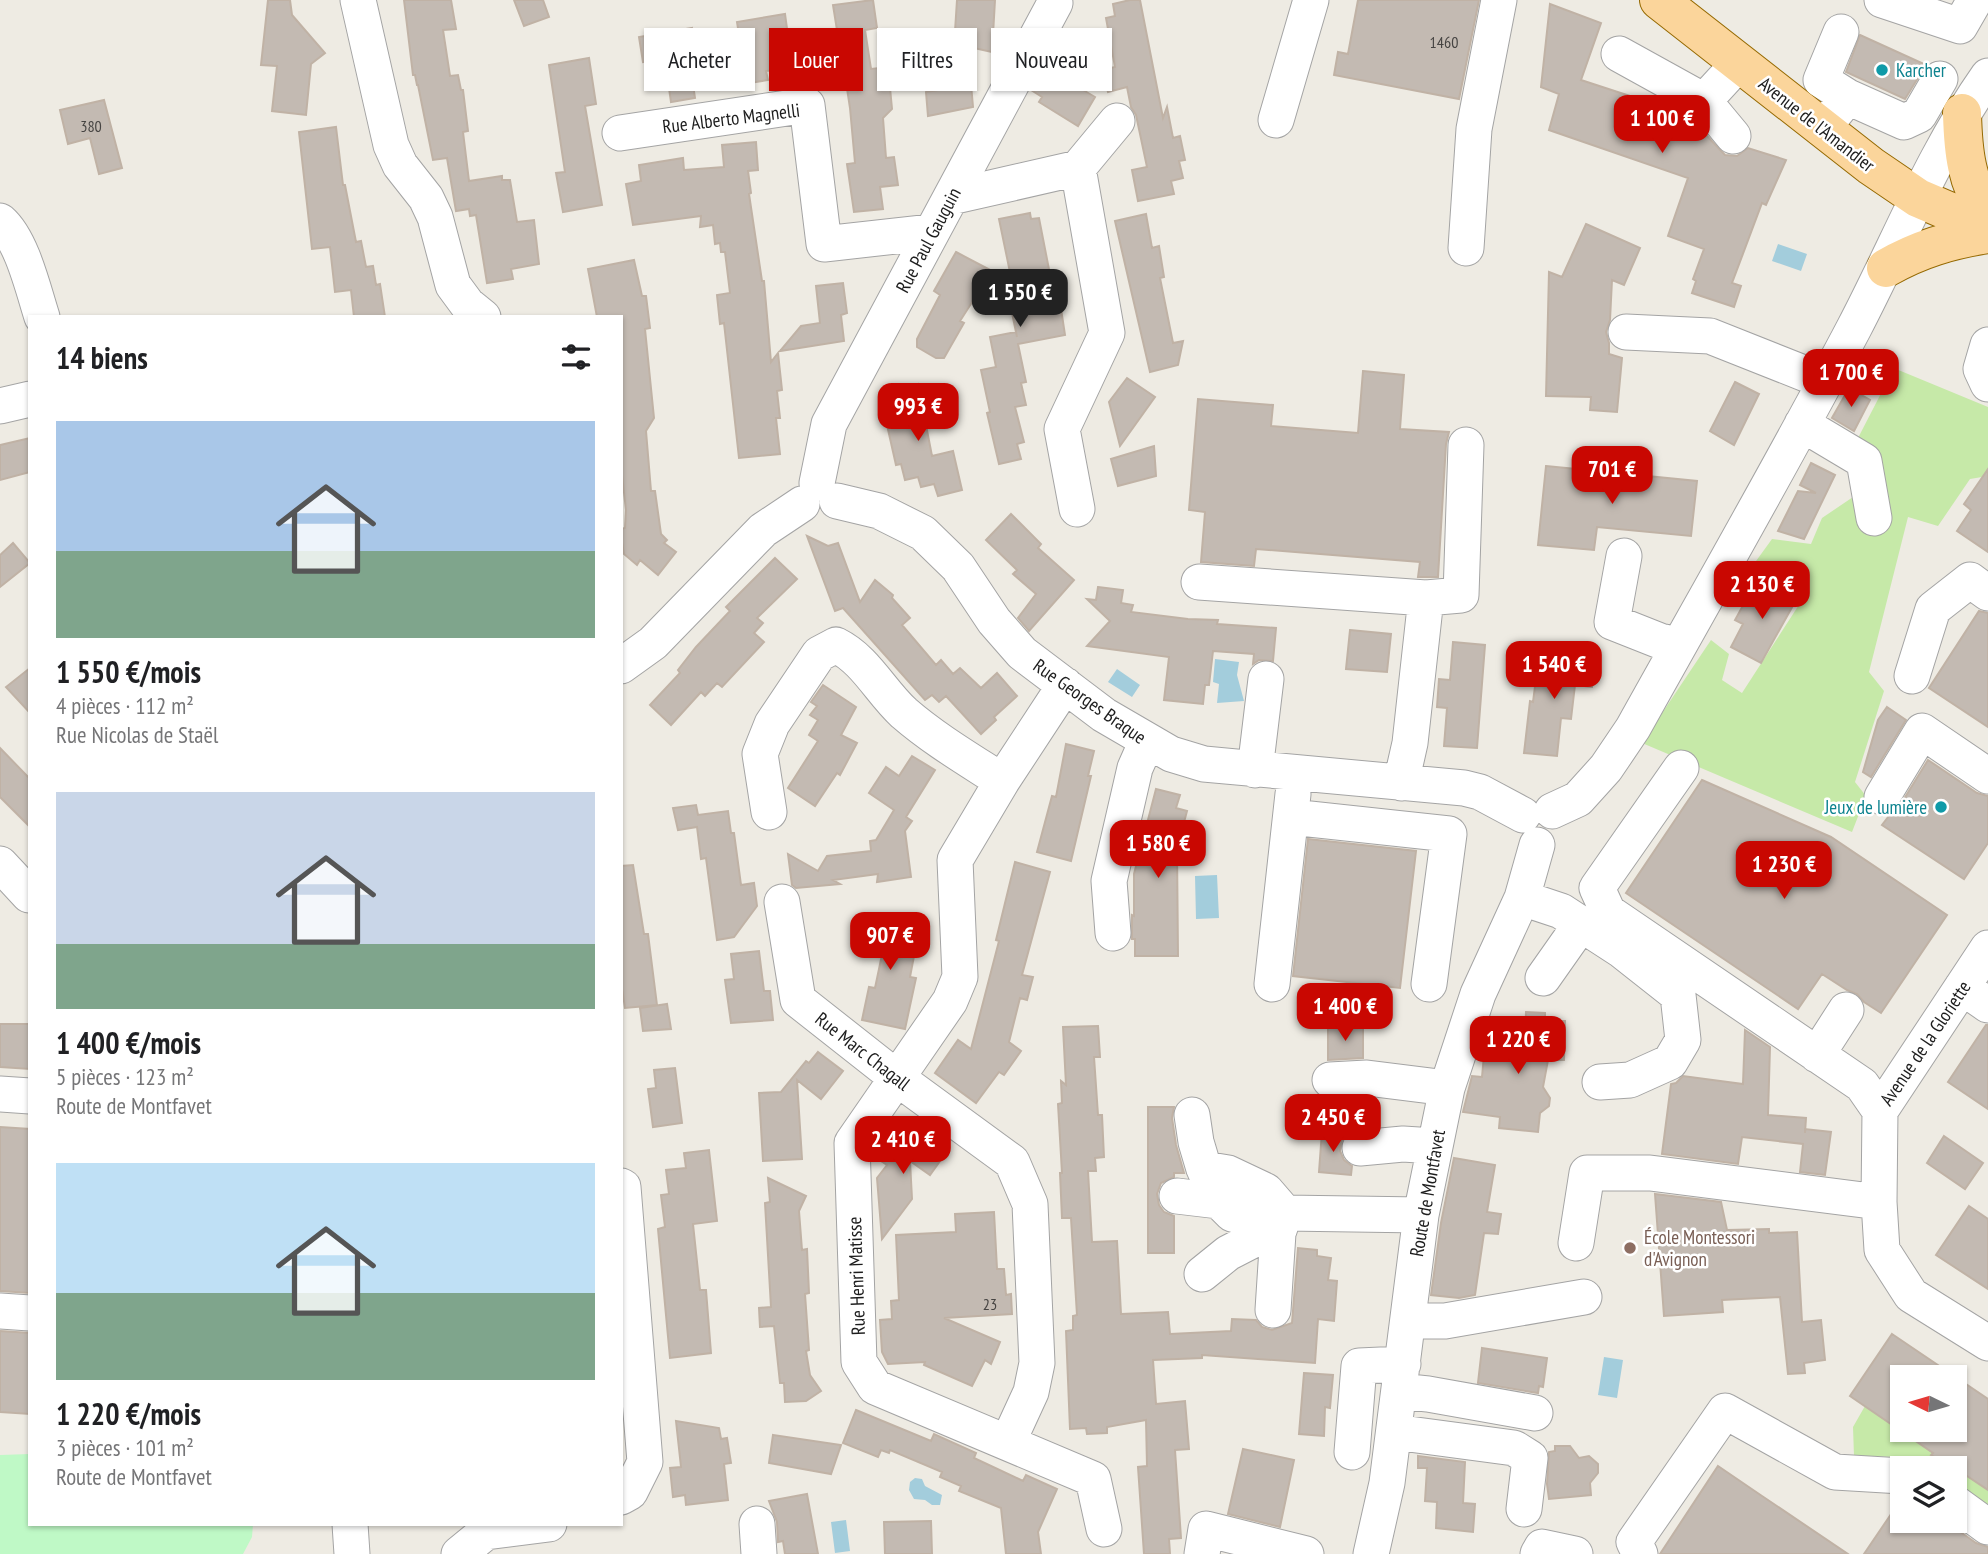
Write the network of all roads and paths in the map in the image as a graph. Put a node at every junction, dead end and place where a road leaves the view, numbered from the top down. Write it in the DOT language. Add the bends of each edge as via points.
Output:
graph roads {
  1 [pos="358,0"];
  2 [pos="1311,0"];
  3 [pos="1499,0"];
  4 [pos="1659,0"];
  5 [pos="1882,0"];
  6 [pos="1975,0"];
  7 [pos="1055,3"];
  8 [pos="1841,32"];
  9 [pos="1619,54"];
  10 [pos="1739,63"];
  11 [pos="1988,76"];
  12 [pos="1940,79"];
  13 [pos="1848,97"];
  14 [pos="1704,101"];
  15 [pos="1962,113"];
  16 [pos="1117,121"];
  17 [pos="1276,121"];
  18 [pos="1822,129"];
  19 [pos="620,133"];
  20 [pos="1733,136"];
  21 [pos="1078,168"];
  22 [pos="951,197"];
  23 [pos="1918,198"];
  24 [pos="1988,216"];
  25 [pos="0,221"];
  26 [pos="1988,228"];
  27 [pos="932,232"];
  28 [pos="1988,234"];
  29 [pos="1466,248"];
  30 [pos="1886,268"];
  31 [pos="41,315"];
  32 [pos="481,315"];
  33 [pos="1626,332"];
  34 [pos="1988,345"];
  35 [pos="1826,382"];
  36 [pos="1988,384"];
  37 [pos="28,400"];
  38 [pos="0,406"];
  39 [pos="1802,424"];
  40 [pos="1466,445"];
  41 [pos="818,496"];
  42 [pos="1077,509"];
  43 [pos="1874,518"];
  44 [pos="1624,556"];
  45 [pos="1199,582"];
  46 [pos="1988,593"];
  47 [pos="1426,598"];
  48 [pos="1679,645"];
  49 [pos="623,661"];
  50 [pos="1912,676"];
  51 [pos="1266,680"];
  52 [pos="1065,685"];
  53 [pos="1147,741"];
  54 [pos="1681,768"];
  55 [pos="1255,770"];
  56 [pos="1296,774"];
  57 [pos="1988,776"];
  58 [pos="1002,780"];
  59 [pos="1401,783"];
  60 [pos="1882,797"];
  61 [pos="769,812"];
  62 [pos="1291,817"];
  63 [pos="1538,824"];
  64 [pos="0,864"];
  65 [pos="28,894"];
  66 [pos="1522,898"];
  67 [pos="782,902"];
  68 [pos="1581,923"];
  69 [pos="1112,933"];
  70 [pos="1988,948"];
  71 [pos="1543,978"];
  72 [pos="1272,984"];
  73 [pos="1429,984"];
  74 [pos="1975,996"];
  75 [pos="1846,1010"];
  76 [pos="1817,1055"];
  77 [pos="897,1078"];
  78 [pos="1330,1080"];
  79 [pos="1600,1082"];
  80 [pos="1447,1088"];
  81 [pos="0,1094"];
  82 [pos="28,1096"];
  83 [pos="1880,1111"];
  84 [pos="1192,1115"];
  85 [pos="1434,1146"];
  86 [pos="1360,1149"];
  87 [pos="623,1187"];
  88 [pos="1177,1196"];
  89 [pos="1879,1202"];
  90 [pos="1421,1215"];
  91 [pos="1274,1218"];
  92 [pos="1576,1243"];
  93 [pos="1202,1274"];
  94 [pos="1584,1297"];
  95 [pos="1273,1310"];
  96 [pos="0,1311"];
  97 [pos="28,1313"];
  98 [pos="1408,1321"];
  99 [pos="1988,1343"];
  100 [pos="1401,1378"];
  101 [pos="630,1384"];
  102 [pos="1535,1413"];
  103 [pos="1394,1432"];
  104 [pos="1007,1442"];
  105 [pos="1352,1452"];
  106 [pos="1890,1475"];
  107 [pos="623,1496"];
  108 [pos="1524,1509"];
  109 [pos="1967,1512"];
  110 [pos="350,1526"];
  111 [pos="533,1526"];
  112 [pos="1988,1527"];
  113 [pos="1104,1529"];
  114 [pos="352,1554"];
  115 [pos="459,1554"];
  116 [pos="1202,1554"];
  117 [pos="1306,1554"];
  118 [pos="1371,1554"];
  119 [pos="1538,1554"];
  120 [pos="1575,1554"];
  121 [pos="1640,1554"];
  1 -- 32 [label="street" via="391,145 435,217 453,285"];
  2 -- 17 [label="street"];
  3 -- 29 [label="street" via="1474,129"];
  4 -- 10 [label="main road, Avenue de l'Amandier"];
  5 -- 6 [label="street" via="1960,26"];
  7 -- 22 [label="street, Rue Paul Gauguin"];
  8 -- 13 [label="street" via="1821,80"];
  9 -- 14 [label="street"];
  10 -- 14 [label="street"];
  10 -- 18 [label="main road, Avenue de l'Amandier"];
  11 -- 15 [label="street"];
  12 -- 13 [label="street" via="1919,115 1904,122"];
  13 -- 18 [label="street"];
  14 -- 20 [label="street"];
  15 -- 23 [label="street"];
  15 -- 24 [label="main road" via="1968,178"];
  16 -- 21 [label="street"];
  18 -- 23 [label="main road, Avenue de l'Amandier"];
  19 -- 27 [label="street, Rue Alberto Magnelli" via="807,105 824,244"];
  21 -- 22 [label="street"];
  21 -- 42 [label="street" via="1107,333 1062,429"];
  22 -- 27 [label="street, Rue Paul Gauguin"];
  23 -- 26 [label="main road, Avenue de l'Amandier"];
  23 -- 30 [label="street"];
  25 -- 31 [label="street" via="19,249"];
  27 -- 41 [label="street, Rue Paul Gauguin" via="829,424"];
  28 -- 30 [label="main road" via="1928,247"];
  30 -- 35 [label="street"];
  33 -- 35 [label="street" via="1710,336"];
  34 -- 36 [label="street" via="1981,369"];
  35 -- 39 [label="street"];
  37 -- 38 [label="street"];
  39 -- 43 [label="street" via="1864,461"];
  39 -- 48 [label="street"];
  40 -- 47 [label="street" via="1461,595"];
  41 -- 49 [label="street" via="764,530 653,643"];
  41 -- 52 [label="street, Rue Georges Braque" via="879,512 923,533 958,567 1022,653"];
  44 -- 48 [label="street" via="1612,622"];
  45 -- 47 [label="street"];
  46 -- 50 [label="street" via="1970,580 1933,609"];
  47 -- 59 [label="street" via="1410,743"];
  48 -- 63 [label="street" via="1606,768 1578,799"];
  51 -- 55 [label="street"];
  52 -- 53 [label="street, Rue Georges Braque"];
  52 -- 58 [label="street, Rue Henri Matisse"];
  53 -- 55 [label="street, Rue Georges Braque" via="1203,764"];
  53 -- 69 [label="street" via="1135,768 1110,881"];
  54 -- 76 [label="street" via="1597,888 1608,912"];
  55 -- 56 [label="street, Rue Georges Braque"];
  56 -- 59 [label="street, Rue Georges Braque"];
  56 -- 62 [label="street"];
  57 -- 60 [label="street" via="1922,731"];
  58 -- 61 [label="street" via="924,729 902,711 852,653 836,645 819,654 772,724 760,754"];
  58 -- 77 [label="street, Rue Henri Matisse" via="955,860 960,976 950,1001"];
  59 -- 63 [label="street, Rue Georges Braque" via="1480,792"];
  62 -- 72 [label="street"];
  62 -- 73 [label="street" via="1449,834"];
  63 -- 66 [label="street, Route de Montfavet"];
  64 -- 65 [label="street"];
  66 -- 68 [label="street"];
  66 -- 80 [label="street, Route de Montfavet" via="1478,994"];
  67 -- 77 [label="street, Rue Marc Chagall" via="798,1000"];
  68 -- 71 [label="street"];
  68 -- 79 [label="street" via="1678,995 1682,1040 1670,1062 1630,1080"];
  70 -- 74 [label="street, Avenue de la Gloriette"];
  74 -- 83 [label="street, Avenue de la Gloriette"];
  75 -- 76 [label="street"];
  76 -- 83 [label="street" via="1862,1085"];
  77 -- 104 [label="street, Rue Marc Chagall" via="1012,1162 1030,1203 1037,1363 1031,1392"];
  77 -- 104 [label="street, Rue Henri Matisse" via="852,1143 859,1362 875,1387"];
  78 -- 80 [label="street" via="1367,1078"];
  80 -- 85 [label="street, Route de Montfavet"];
  81 -- 82 [label="street"];
  83 -- 89 [label="street, Avenue de la Gloriette"];
  84 -- 91 [label="street" via="1204,1169 1266,1191"];
  85 -- 86 [label="street"];
  85 -- 90 [label="street, Route de Montfavet"];
  87 -- 101 [label="street"];
  88 -- 91 [label="street" via="1219,1201 1232,1214"];
  89 -- 92 [label="street" via="1650,1173 1587,1173"];
  89 -- 99 [label="street, Avenue de la Gloriette" via="1882,1250 1911,1295"];
  90 -- 91 [label="street"];
  90 -- 98 [label="street, Route de Montfavet"];
  91 -- 93 [label="street" via="1259,1237"];
  91 -- 95 [label="street" via="1278,1233"];
  94 -- 98 [label="street" via="1445,1321"];
  96 -- 97 [label="street"];
  98 -- 100 [label="street, Route de Montfavet"];
  100 -- 102 [label="street" via="1429,1394"];
  100 -- 103 [label="street, Route de Montfavet"];
  100 -- 105 [label="street" via="1359,1366"];
  101 -- 107 [label="street" via="645,1462 630,1492"];
  103 -- 108 [label="street" via="1514,1448 1530,1458"];
  103 -- 118 [label="street, Route de Montfavet"];
  104 -- 113 [label="street, Rue Henri Matisse" via="1093,1479"];
  106 -- 121 [label="street" via="1835,1472 1725,1411 1634,1542"];
  109 -- 112 [label="street"];
  110 -- 114 [label="street"];
  111 -- 115 [label="street" via="486,1532"];
  116 -- 117 [label="street" via="1206,1529"];
  119 -- 120 [label="street" via="1542,1547"];
}
